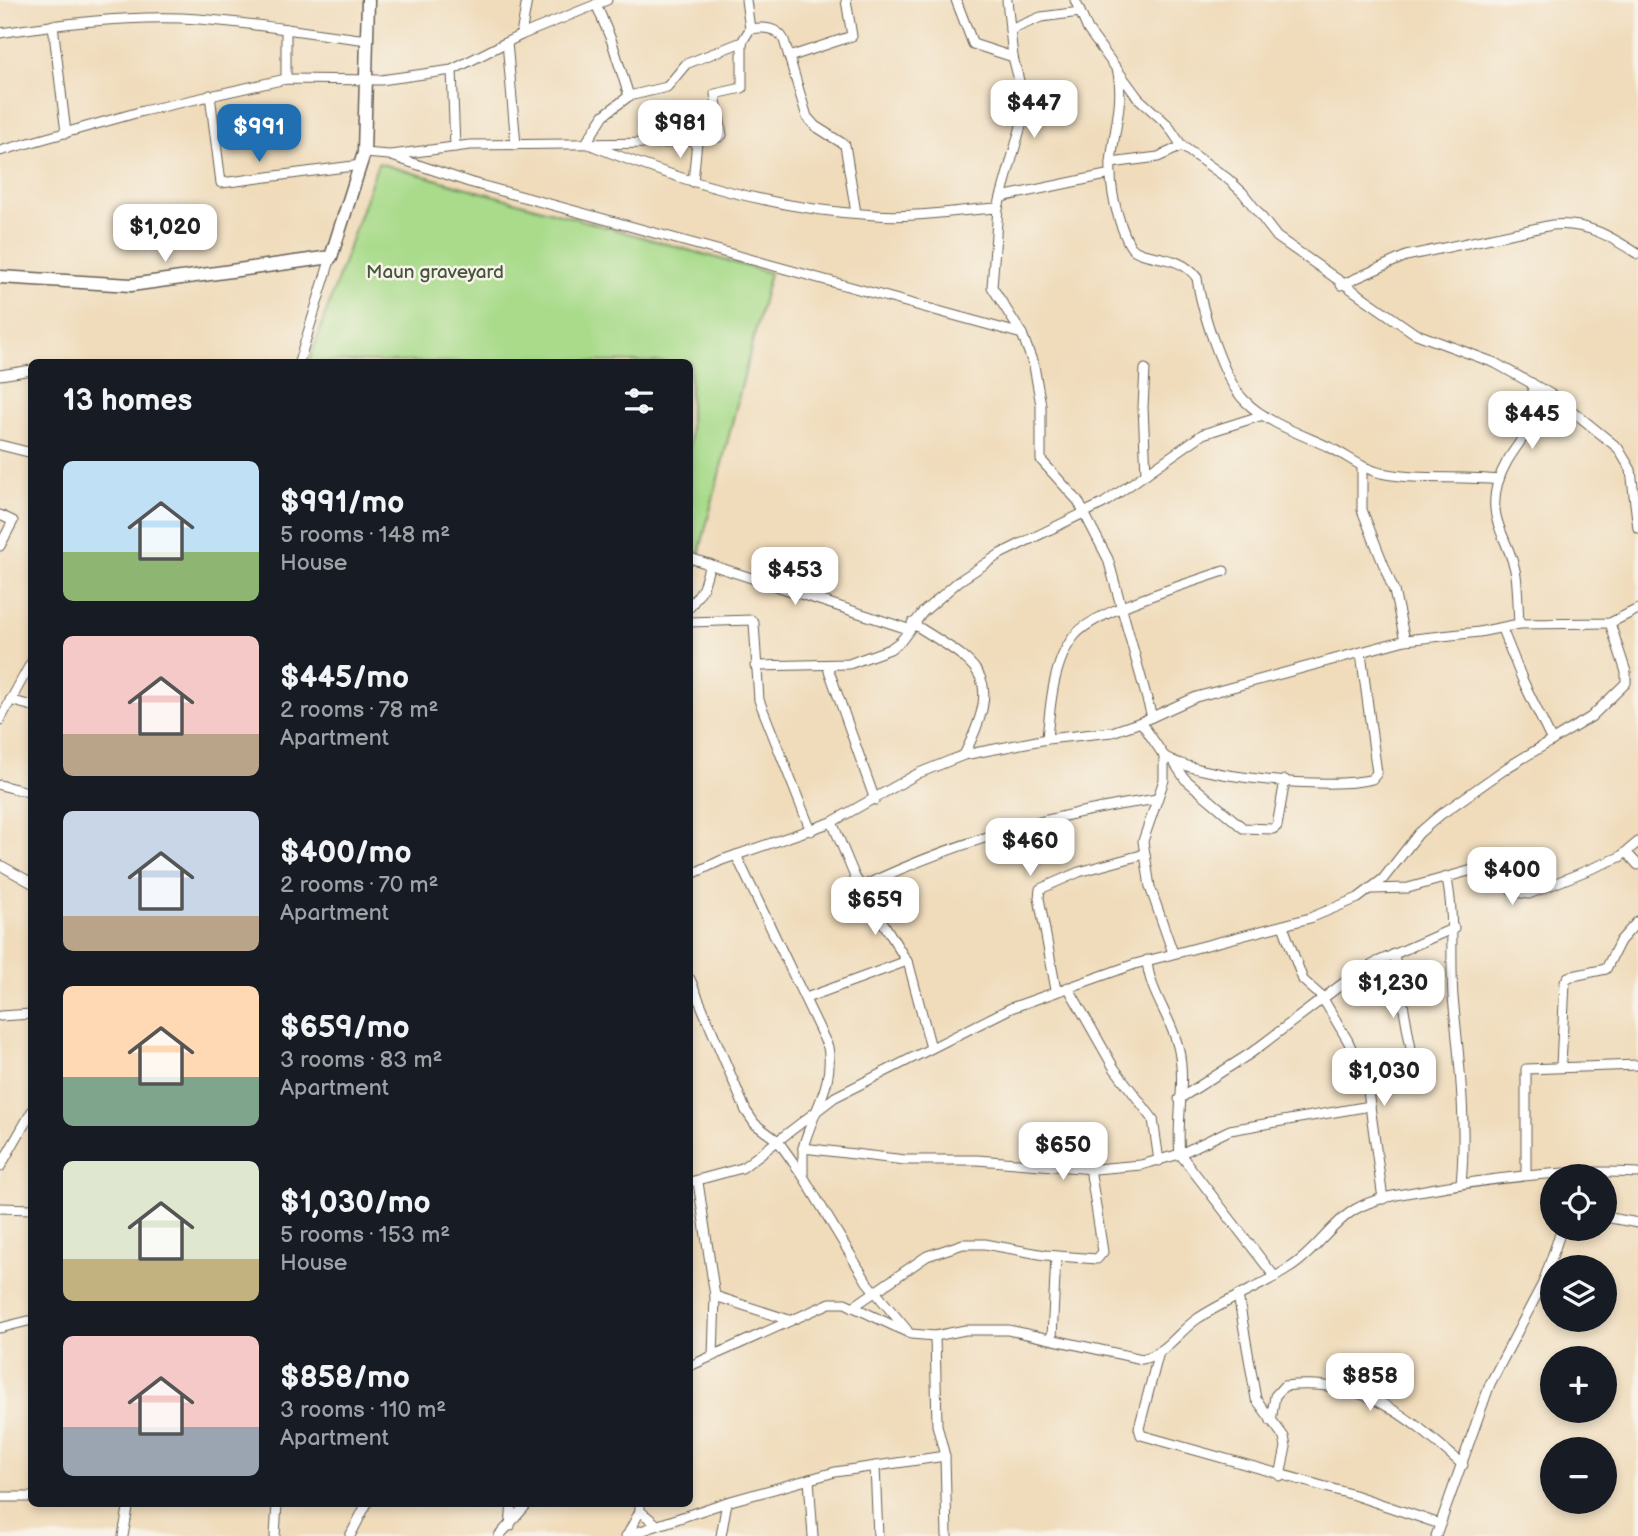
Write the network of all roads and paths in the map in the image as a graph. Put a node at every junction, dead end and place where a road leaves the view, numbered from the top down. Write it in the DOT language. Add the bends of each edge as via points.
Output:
graph roads {
  1 [pos="368,0"];
  2 [pos="527,0"];
  3 [pos="607,0"];
  4 [pos="746,0"];
  5 [pos="846,0"];
  6 [pos="956,0"];
  7 [pos="1007,0"];
  8 [pos="1075,0"];
  9 [pos="596,5"];
  10 [pos="1080,12"];
  11 [pos="53,25"];
  12 [pos="286,29"];
  13 [pos="750,29"];
  14 [pos="1010,30"];
  15 [pos="0,33"];
  16 [pos="521,35"];
  17 [pos="368,40"];
  18 [pos="507,42"];
  19 [pos="742,42"];
  20 [pos="789,57"];
  21 [pos="1013,57"];
  22 [pos="452,69"];
  23 [pos="1118,72"];
  24 [pos="286,79"];
  25 [pos="368,81"];
  26 [pos="210,96"];
  27 [pos="629,96"];
  28 [pos="66,133"];
  29 [pos="697,141"];
  30 [pos="586,143"];
  31 [pos="516,145"];
  32 [pos="1182,146"];
  33 [pos="455,147"];
  34 [pos="0,151"];
  35 [pos="389,155"];
  36 [pos="362,159"];
  37 [pos="1111,163"];
  38 [pos="1111,174"];
  39 [pos="693,182"];
  40 [pos="1000,197"];
  41 [pos="998,208"];
  42 [pos="856,213"];
  43 [pos="1638,254"];
  44 [pos="331,257"];
  45 [pos="0,277"];
  46 [pos="1341,285"];
  47 [pos="1022,334"];
  48 [pos="300,359"];
  49 [pos="1145,369"];
  50 [pos="28,371"];
  51 [pos="0,375"];
  52 [pos="1532,383"];
  53 [pos="1263,415"];
  54 [pos="0,445"];
  55 [pos="28,452"];
  56 [pos="1362,468"];
  57 [pos="1146,474"];
  58 [pos="1499,480"];
  59 [pos="1083,514"];
  60 [pos="0,515"];
  61 [pos="1638,528"];
  62 [pos="0,546"];
  63 [pos="693,559"];
  64 [pos="710,564"];
  65 [pos="1224,570"];
  66 [pos="693,603"];
  67 [pos="1124,608"];
  68 [pos="1638,609"];
  69 [pos="693,622"];
  70 [pos="1610,623"];
  71 [pos="1519,624"];
  72 [pos="910,626"];
  73 [pos="1502,629"];
  74 [pos="1405,640"];
  75 [pos="1361,653"];
  76 [pos="827,665"];
  77 [pos="755,666"];
  78 [pos="28,668"];
  79 [pos="10,700"];
  80 [pos="28,705"];
  81 [pos="1152,718"];
  82 [pos="0,720"];
  83 [pos="1141,722"];
  84 [pos="1047,739"];
  85 [pos="1552,741"];
  86 [pos="964,755"];
  87 [pos="1164,757"];
  88 [pos="1175,764"];
  89 [pos="1285,780"];
  90 [pos="0,785"];
  91 [pos="28,792"];
  92 [pos="1157,799"];
  93 [pos="875,800"];
  94 [pos="832,822"];
  95 [pos="811,831"];
  96 [pos="1638,842"];
  97 [pos="1627,853"];
  98 [pos="1145,854"];
  99 [pos="736,855"];
  100 [pos="1638,865"];
  101 [pos="0,866"];
  102 [pos="693,874"];
  103 [pos="1447,879"];
  104 [pos="28,881"];
  105 [pos="861,887"];
  106 [pos="1371,890"];
  107 [pos="1638,921"];
  108 [pos="1283,926"];
  109 [pos="1454,928"];
  110 [pos="1172,953"];
  111 [pos="1394,954"];
  112 [pos="1147,960"];
  113 [pos="907,961"];
  114 [pos="693,986"];
  115 [pos="1068,986"];
  116 [pos="1056,990"];
  117 [pos="1322,997"];
  118 [pos="806,998"];
  119 [pos="28,1014"];
  120 [pos="0,1016"];
  121 [pos="931,1048"];
  122 [pos="1359,1064"];
  123 [pos="1638,1065"];
  124 [pos="1561,1066"];
  125 [pos="1179,1099"];
  126 [pos="1370,1106"];
  127 [pos="819,1109"];
  128 [pos="28,1118"];
  129 [pos="778,1141"];
  130 [pos="803,1148"];
  131 [pos="1180,1154"];
  132 [pos="1159,1161"];
  133 [pos="0,1167"];
  134 [pos="1090,1168"];
  135 [pos="1617,1173"];
  136 [pos="1638,1173"];
  137 [pos="1526,1174"];
  138 [pos="1540,1174"];
  139 [pos="803,1176"];
  140 [pos="694,1182"];
  141 [pos="1461,1184"];
  142 [pos="1383,1199"];
  143 [pos="0,1208"];
  144 [pos="28,1209"];
  145 [pos="1617,1219"];
  146 [pos="1638,1223"];
  147 [pos="1558,1241"];
  148 [pos="1056,1256"];
  149 [pos="1275,1277"];
  150 [pos="874,1290"];
  151 [pos="1238,1295"];
  152 [pos="715,1296"];
  153 [pos="853,1307"];
  154 [pos="789,1320"];
  155 [pos="28,1321"];
  156 [pos="0,1328"];
  157 [pos="911,1334"];
  158 [pos="934,1336"];
  159 [pos="1052,1338"];
  160 [pos="1159,1352"];
  161 [pos="713,1356"];
  162 [pos="693,1365"];
  163 [pos="1271,1421"];
  164 [pos="944,1456"];
  165 [pos="875,1465"];
  166 [pos="1463,1465"];
  167 [pos="1280,1476"];
  168 [pos="808,1479"];
  169 [pos="0,1497"];
  170 [pos="28,1497"];
  171 [pos="727,1502"];
  172 [pos="128,1507"];
  173 [pos="278,1507"];
  174 [pos="365,1507"];
  175 [pos="512,1507"];
  176 [pos="525,1507"];
  177 [pos="640,1507"];
  178 [pos="656,1524"];
  179 [pos="1440,1524"];
  180 [pos="510,1527"];
  181 [pos="627,1535"];
  182 [pos="123,1536"];
  183 [pos="275,1536"];
  184 [pos="350,1536"];
  185 [pos="499,1536"];
  186 [pos="721,1536"];
  187 [pos="813,1536"];
  188 [pos="878,1536"];
  189 [pos="947,1536"];
  190 [pos="1436,1536"];
  1 -- 17 [label="street"];
  2 -- 16 [label="street"];
  3 -- 9 [label="street"];
  4 -- 13 [label="street"];
  5 -- 20 [label="street" via="852,36"];
  6 -- 21 [label="street" via="973,44"];
  7 -- 14 [label="street"];
  8 -- 10 [label="street"];
  9 -- 16 [label="street"];
  9 -- 27 [label="street"];
  10 -- 14 [label="street" via="1041,18"];
  10 -- 23 [label="street"];
  11 -- 12 [label="street" via="180,18"];
  11 -- 15 [label="street"];
  11 -- 28 [label="street"];
  12 -- 17 [label="street"];
  12 -- 24 [label="street"];
  13 -- 19 [label="street"];
  13 -- 20 [label="street" via="776,30"];
  14 -- 21 [label="street"];
  16 -- 18 [label="street"];
  17 -- 25 [label="street"];
  18 -- 22 [label="street"];
  18 -- 31 [label="street"];
  19 -- 27 [label="street" via="686,64 667,87"];
  19 -- 29 [label="street" via="742,88 717,93 714,98 722,135"];
  20 -- 42 [label="street" via="807,117 845,145"];
  21 -- 40 [label="street" via="1026,108"];
  22 -- 25 [label="street"];
  22 -- 33 [label="street"];
  23 -- 32 [label="street"];
  23 -- 37 [label="street"];
  24 -- 25 [label="street"];
  24 -- 26 [label="street"];
  25 -- 36 [label="street"];
  26 -- 28 [label="street"];
  26 -- 36 [label="street" via="221,183"];
  27 -- 30 [label="street" via="604,115"];
  28 -- 34 [label="street"];
  29 -- 30 [label="street"];
  29 -- 39 [label="street"];
  30 -- 31 [label="street"];
  30 -- 39 [label="street"];
  31 -- 33 [label="street"];
  32 -- 37 [label="street" via="1158,157"];
  32 -- 46 [label="street" via="1228,178 1277,237"];
  33 -- 35 [label="street"];
  35 -- 36 [label="street"];
  35 -- 47 [label="street" via="469,182"];
  36 -- 44 [label="street"];
  37 -- 38 [label="street"];
  38 -- 40 [label="street"];
  38 -- 53 [label="street" via="1128,243 1134,250 1169,258 1192,271 1203,313 1233,383 1245,401"];
  39 -- 42 [label="street"];
  40 -- 41 [label="street"];
  41 -- 42 [label="street" via="895,216"];
  41 -- 47 [label="street" via="992,287"];
  43 -- 46 [label="street" via="1609,236 1571,223 1406,256"];
  44 -- 45 [label="street" via="131,285"];
  44 -- 48 [label="street"];
  46 -- 52 [label="street" via="1415,332 1495,363"];
  47 -- 59 [label="street" via="1039,392 1041,460 1067,486"];
  49 -- 57 [label="street"];
  50 -- 51 [label="street"];
  52 -- 58 [label="street" via="1535,417"];
  52 -- 61 [label="street" via="1569,406 1623,454 1631,470"];
  53 -- 56 [label="street"];
  53 -- 57 [label="street" via="1215,427"];
  54 -- 55 [label="street"];
  56 -- 58 [label="street" via="1396,475"];
  56 -- 74 [label="street" via="1362,510 1394,591"];
  57 -- 59 [label="street"];
  58 -- 71 [label="street" via="1496,523 1516,575"];
  59 -- 67 [label="street" via="1108,559"];
  59 -- 72 [label="street" via="992,559 959,581"];
  60 -- 62 [label="street" via="13,521"];
  63 -- 64 [label="street"];
  64 -- 66 [label="street"];
  64 -- 72 [label="street"];
  65 -- 67 [label="street"];
  67 -- 81 [label="street"];
  67 -- 84 [label="street" via="1075,635 1054,687"];
  68 -- 70 [label="street"];
  69 -- 77 [label="street" via="751,620"];
  70 -- 71 [label="street"];
  70 -- 85 [label="street" via="1626,683 1591,717"];
  71 -- 73 [label="street"];
  72 -- 76 [label="street" via="901,641 880,654"];
  72 -- 86 [label="street" via="972,662 983,682 985,704"];
  73 -- 74 [label="street"];
  73 -- 85 [label="street"];
  74 -- 75 [label="street"];
  75 -- 81 [label="street" via="1196,697"];
  75 -- 89 [label="street" via="1377,774 1367,781"];
  76 -- 77 [label="street"];
  76 -- 93 [label="street"];
  77 -- 95 [label="street" via="763,714"];
  78 -- 79 [label="street"];
  79 -- 80 [label="street"];
  79 -- 82 [label="street"];
  81 -- 83 [label="street"];
  83 -- 84 [label="street" via="1095,735"];
  83 -- 87 [label="street"];
  84 -- 86 [label="street"];
  85 -- 106 [label="street" via="1508,766 1419,832"];
  86 -- 93 [label="street" via="919,773"];
  87 -- 88 [label="street"];
  87 -- 92 [label="street" via="1164,780"];
  88 -- 89 [label="street" via="1216,774"];
  88 -- 89 [label="street" via="1185,779 1243,828 1253,830 1277,826"];
  90 -- 91 [label="street"];
  92 -- 98 [label="street" via="1145,831"];
  92 -- 105 [label="street" via="1000,832 932,854"];
  93 -- 94 [label="street"];
  94 -- 95 [label="street"];
  94 -- 105 [label="street"];
  95 -- 99 [label="street"];
  96 -- 97 [label="street"];
  97 -- 100 [label="street"];
  97 -- 103 [label="street" via="1529,894 1515,892 1489,872 1476,869"];
  98 -- 110 [label="street" via="1150,887"];
  98 -- 116 [label="street" via="1079,872 1040,889"];
  99 -- 102 [label="street"];
  99 -- 118 [label="street"];
  101 -- 104 [label="street"];
  103 -- 106 [label="street"];
  103 -- 109 [label="street"];
  105 -- 113 [label="street"];
  106 -- 108 [label="street"];
  107 -- 124 [label="street" via="1620,941 1606,969 1568,977 1565,982"];
  108 -- 110 [label="street"];
  108 -- 117 [label="street" via="1303,980"];
  109 -- 111 [label="street"];
  109 -- 141 [label="street" via="1452,970 1464,1127"];
  110 -- 112 [label="street"];
  111 -- 117 [label="street"];
  111 -- 122 [label="street" via="1412,1054"];
  112 -- 115 [label="street"];
  112 -- 125 [label="street" via="1150,982 1180,1054"];
  113 -- 118 [label="street"];
  113 -- 121 [label="street"];
  114 -- 129 [label="street" via="746,1111"];
  115 -- 116 [label="street"];
  115 -- 132 [label="street" via="1114,1068 1153,1119"];
  116 -- 121 [label="street" via="984,1019"];
  117 -- 122 [label="street"];
  117 -- 125 [label="street" via="1251,1053"];
  118 -- 127 [label="street" via="830,1058"];
  119 -- 120 [label="street"];
  121 -- 127 [label="street"];
  122 -- 126 [label="street"];
  123 -- 124 [label="street" via="1603,1069"];
  124 -- 137 [label="street" via="1526,1071"];
  125 -- 131 [label="street"];
  126 -- 131 [label="street" via="1230,1130"];
  126 -- 142 [label="street"];
  127 -- 129 [label="street"];
  127 -- 130 [label="street"];
  128 -- 133 [label="street"];
  129 -- 139 [label="street"];
  129 -- 140 [label="street" via="742,1168"];
  130 -- 134 [label="street" via="905,1160"];
  130 -- 139 [label="street"];
  131 -- 132 [label="street"];
  131 -- 149 [label="street"];
  132 -- 134 [label="street"];
  134 -- 148 [label="street" via="1102,1256"];
  135 -- 136 [label="street"];
  137 -- 138 [label="street"];
  137 -- 141 [label="street"];
  139 -- 150 [label="street"];
  140 -- 152 [label="street"];
  141 -- 142 [label="street"];
  142 -- 149 [label="street" via="1356,1209 1307,1256"];
  143 -- 144 [label="street"];
  145 -- 146 [label="street"];
  147 -- 166 [label="street" via="1543,1283 1490,1384"];
  148 -- 150 [label="street" via="963,1244 927,1256"];
  148 -- 159 [label="street"];
  149 -- 151 [label="street"];
  150 -- 153 [label="street"];
  150 -- 157 [label="street"];
  151 -- 160 [label="street" via="1195,1320"];
  151 -- 163 [label="street" via="1256,1399"];
  152 -- 154 [label="street"];
  152 -- 161 [label="street"];
  153 -- 154 [label="street" via="831,1303"];
  153 -- 157 [label="street"];
  154 -- 161 [label="street"];
  155 -- 156 [label="street"];
  157 -- 158 [label="street"];
  158 -- 159 [label="street" via="987,1328"];
  158 -- 164 [label="street" via="937,1425"];
  159 -- 160 [label="street" via="1132,1358"];
  160 -- 167 [label="street" via="1141,1435"];
  161 -- 162 [label="street"];
  163 -- 166 [label="street" via="1275,1396 1284,1386 1350,1389 1403,1415"];
  163 -- 167 [label="street" via="1286,1447"];
  164 -- 165 [label="street"];
  164 -- 189 [label="street"];
  165 -- 168 [label="street"];
  165 -- 188 [label="street"];
  166 -- 179 [label="street"];
  167 -- 179 [label="street"];
  168 -- 171 [label="street"];
  168 -- 187 [label="street"];
  169 -- 170 [label="street"];
  171 -- 178 [label="street"];
  171 -- 186 [label="street"];
  172 -- 182 [label="street"];
  173 -- 183 [label="street"];
  174 -- 184 [label="street"];
  175 -- 180 [label="street"];
  176 -- 180 [label="street"];
  177 -- 178 [label="street"];
  177 -- 181 [label="street"];
  178 -- 181 [label="street"];
  179 -- 190 [label="street"];
  180 -- 185 [label="street"];
}
